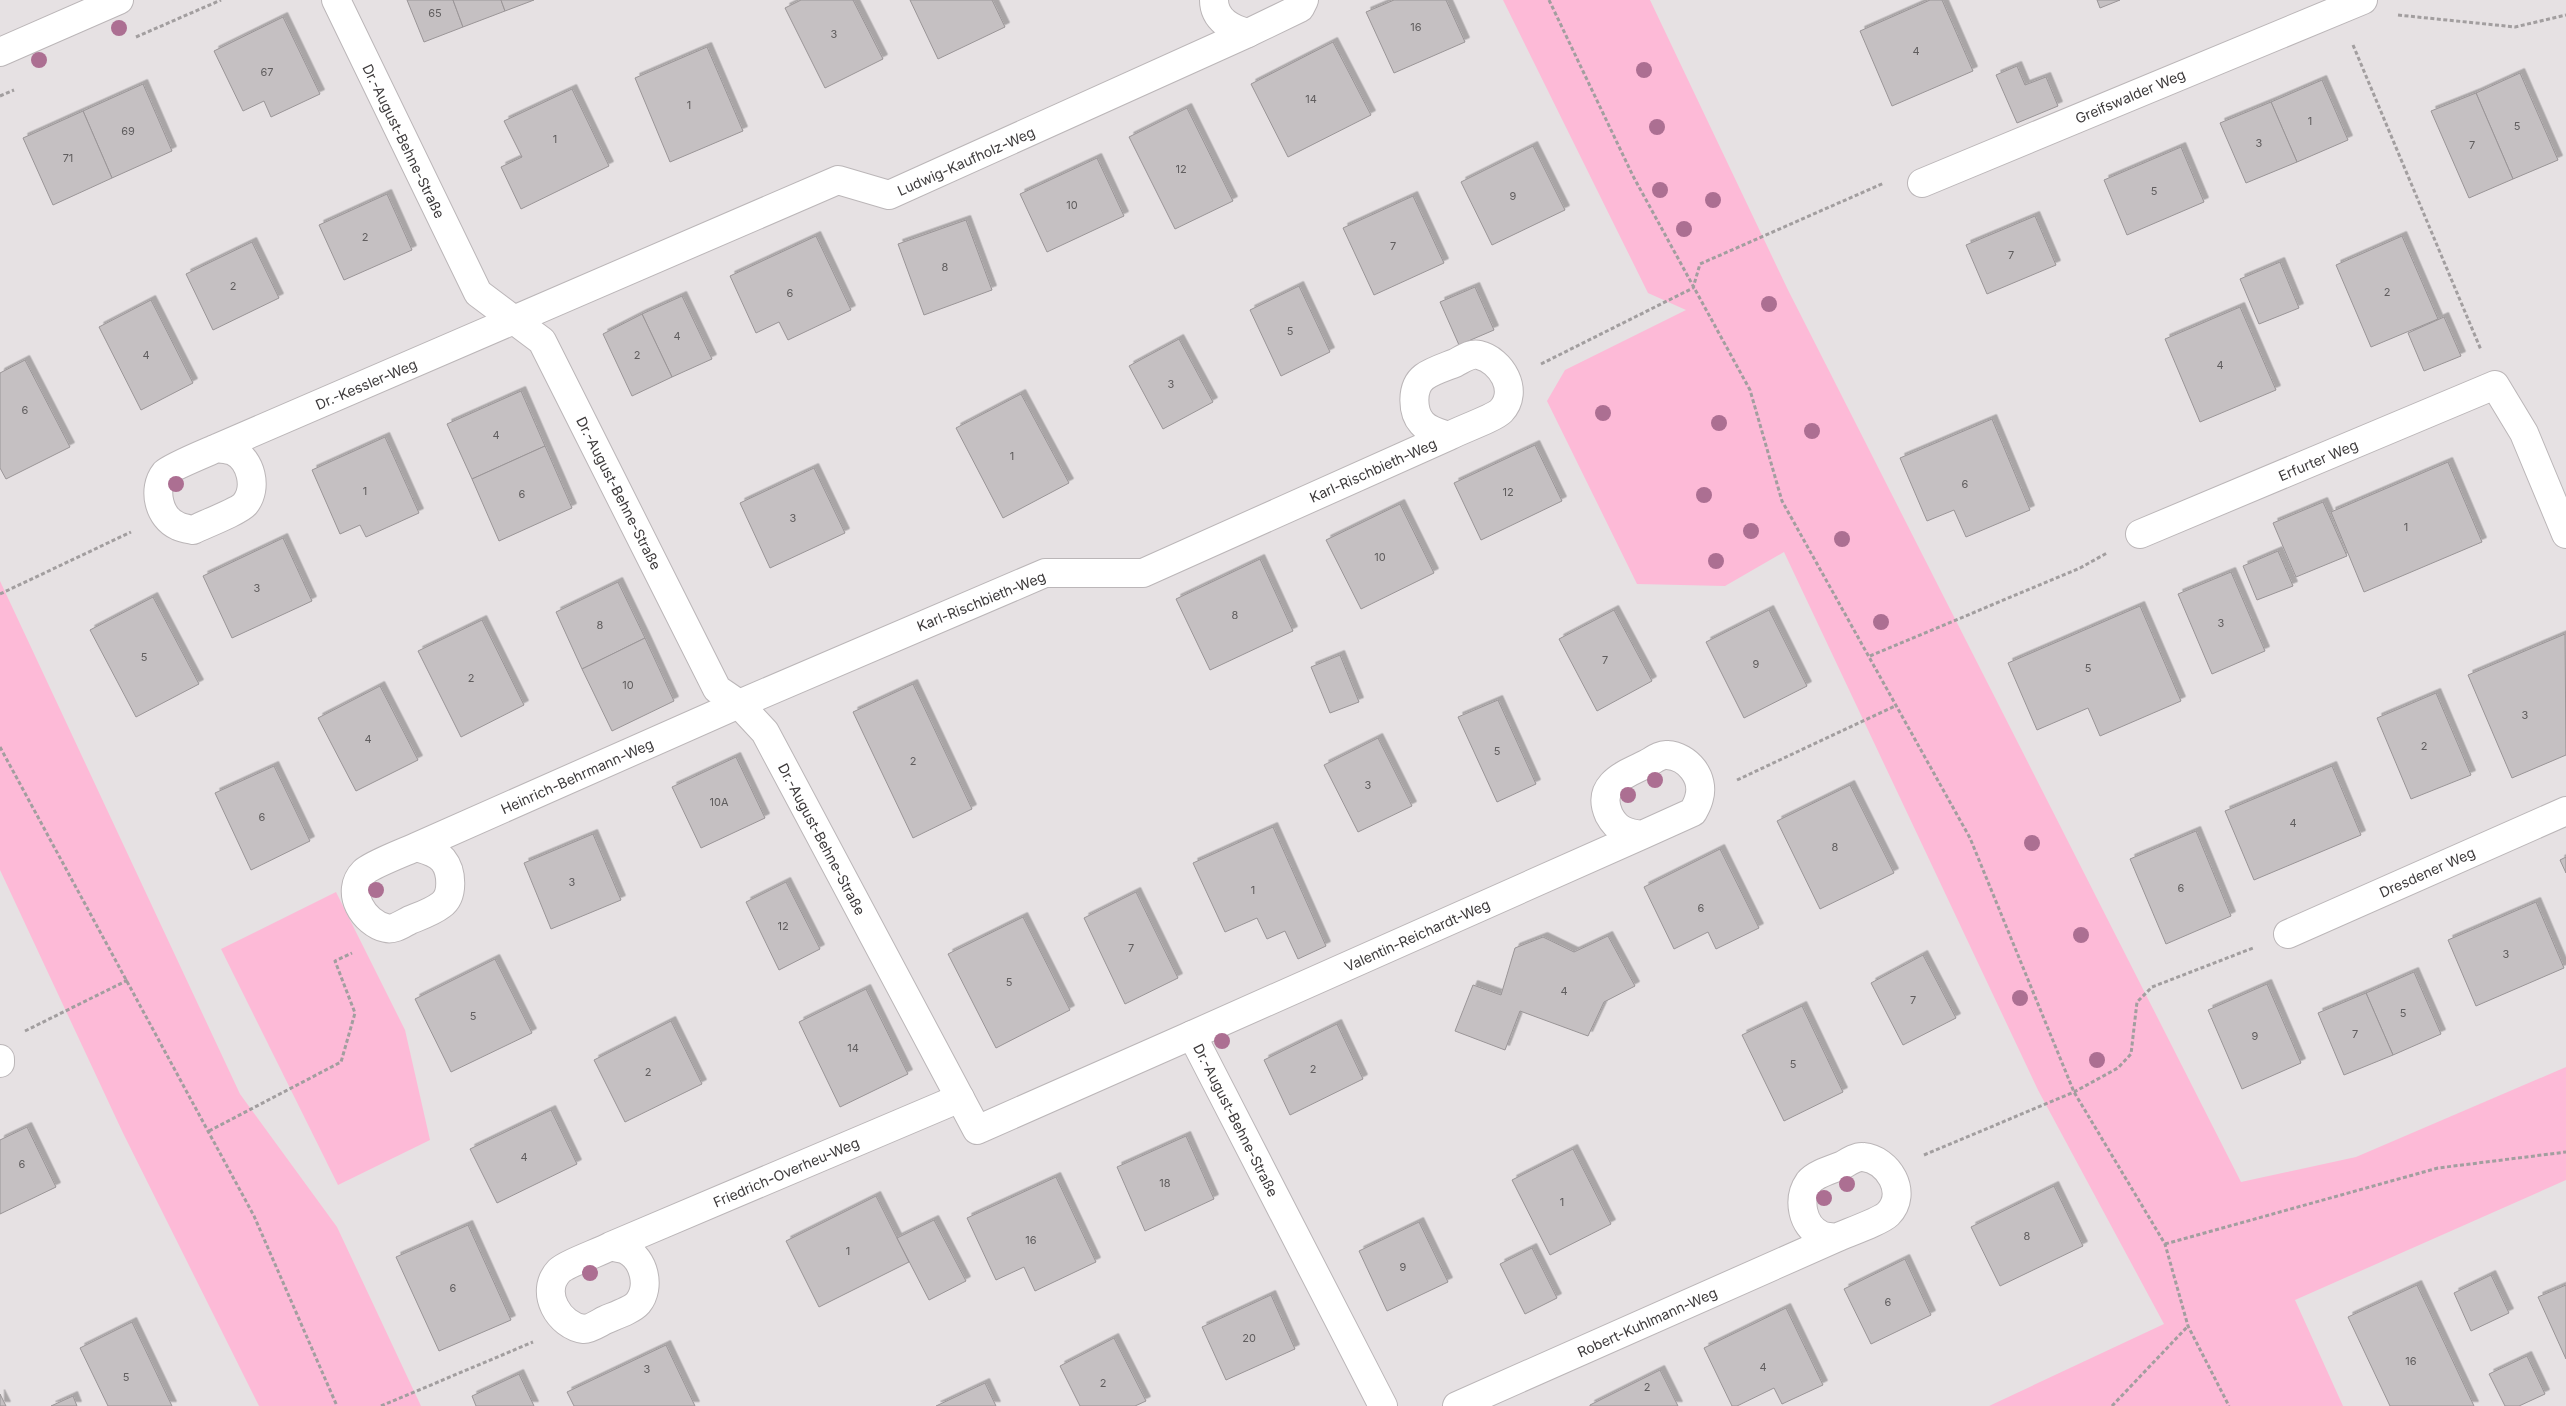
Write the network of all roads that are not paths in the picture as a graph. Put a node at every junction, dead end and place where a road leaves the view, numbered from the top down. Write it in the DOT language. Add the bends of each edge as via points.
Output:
graph roads {
  1 [pos="119,0"];
  2 [pos="336,0"];
  3 [pos="1214,0"];
  4 [pos="1304,0"];
  5 [pos="2363,0"];
  6 [pos="1248,33"];
  7 [pos="0,52"];
  8 [pos="1922,183"];
  9 [pos="514,320"];
  10 [pos="1449,436"];
  11 [pos="218,448"];
  12 [pos="2140,534"];
  13 [pos="2566,534"];
  14 [pos="739,704"];
  15 [pos="2566,811"];
  16 [pos="1642,835"];
  17 [pos="416,847"];
  18 [pos="2288,934"];
  19 [pos="1192,1035"];
  20 [pos="960,1098"];
  21 [pos="1836,1238"];
  22 [pos="611,1246"];
  23 [pos="1383,1406"];
  24 [pos="1457,1406"];
  1 -- 7 [label="street"];
  2 -- 9 [label="street, Dr.-August-Behne-Straße" via="478,292"];
  3 -- 6 [label="street" via="1220,19 1233,30"];
  4 -- 6 [label="street, Ludwig-Kaufholz-Weg" via="1300,8"];
  5 -- 8 [label="street, Greifswalder Weg"];
  6 -- 9 [label="street, Ludwig-Kaufholz-Weg" via="889,195 838,180"];
  9 -- 11 [label="street, Dr.-Kessler-Weg"];
  9 -- 14 [label="street, Dr.-August-Behne-Straße" via="542,341 718,689"];
  10 -- 10 [label="street, Karl-Rischbieth-Weg" via="1501,411 1507,397 1508,381 1501,367 1489,357 1474,354 1422,378 1415,392 1415,408 1421,422 1434,432"];
  10 -- 14 [label="street, Karl-Rischbieth-Weg" via="1142,573 1045,573"];
  11 -- 11 [label="street, Dr.-Kessler-Weg" via="166,472 159,486 159,502 165,516 177,526 193,530 244,505 251,491 252,475 245,461 233,451"];
  12 -- 13 [label="street, Erfurter Weg" via="2495,385 2524,433"];
  14 -- 17 [label="street, Heinrich-Behrmann-Weg"];
  14 -- 20 [label="street, Dr.-August-Behne-Straße" via="765,732"];
  15 -- 18 [label="street, Dresdener Weg"];
  16 -- 16 [label="street, Valentin-Reichardt-Weg" via="1693,812 1700,798 1700,782 1693,768 1681,758 1666,754 1614,780 1607,794 1607,809 1614,824 1626,833"];
  16 -- 19 [label="street, Valentin-Reichardt-Weg"];
  17 -- 17 [label="street, Heinrich-Behrmann-Weg" via="364,872 357,886 357,902 364,916 376,926 391,929 443,905 450,891 450,875 444,861 431,851"];
  19 -- 20 [label="street, Dr.-August-Behne-Straße" via="977,1130"];
  19 -- 23 [label="street, Dr.-August-Behne-Straße"];
  20 -- 22 [label="street, Friedrich-Overheu-Weg"];
  21 -- 21 [label="street, Robert-Kuhlmann-Weg" via="1888,1214 1895,1200 1895,1184 1889,1170 1876,1160 1861,1156 1810,1181 1803,1195 1802,1211 1809,1225 1821,1235"];
  21 -- 24 [label="street, Robert-Kuhlmann-Weg"];
  22 -- 22 [label="street, Friedrich-Overheu-Weg" via="559,1271 552,1285 552,1301 558,1315 571,1326 586,1329 638,1304 645,1290 645,1275 638,1261 626,1250"];
}
